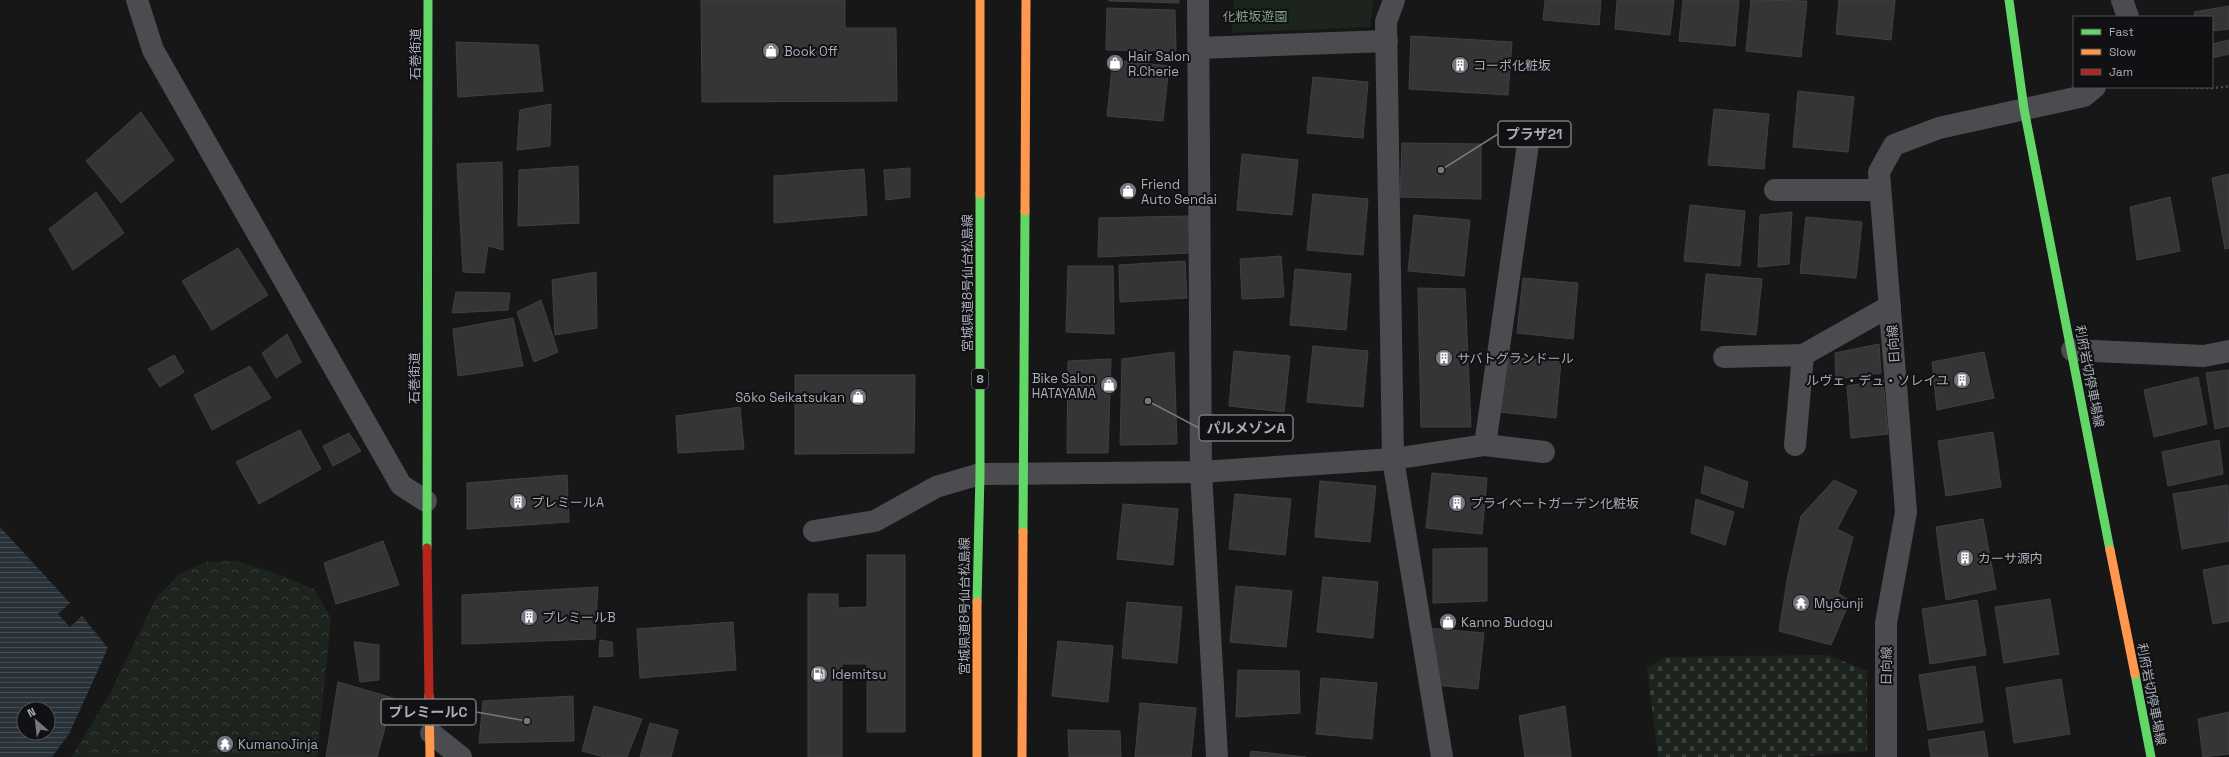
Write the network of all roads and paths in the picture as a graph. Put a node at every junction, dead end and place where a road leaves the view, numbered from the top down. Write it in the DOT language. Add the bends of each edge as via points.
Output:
graph roads {
  1 [pos="138,0"];
  2 [pos="428,0"];
  3 [pos="980,0"];
  4 [pos="1026,0"];
  5 [pos="1198,0"];
  6 [pos="1394,0"];
  7 [pos="2009,0"];
  8 [pos="2122,0"];
  9 [pos="2128,16"];
  10 [pos="1387,41"];
  11 [pos="1199,48"];
  12 [pos="2229,86"];
  13 [pos="2094,88"];
  14 [pos="2213,88"];
  15 [pos="2024,109"];
  16 [pos="1528,144"];
  17 [pos="1775,190"];
  18 [pos="1880,190"];
  19 [pos="1890,306"];
  20 [pos="2072,350"];
  21 [pos="2229,351"];
  22 [pos="1804,355"];
  23 [pos="1724,357"];
  24 [pos="1486,445"];
  25 [pos="1795,445"];
  26 [pos="1544,452"];
  27 [pos="1393,459"];
  28 [pos="1201,472"];
  29 [pos="1022,473"];
  30 [pos="980,474"];
  31 [pos="426,501"];
  32 [pos="814,531"];
  33 [pos="431,733"];
  34 [pos="430,757"];
  35 [pos="461,757"];
  36 [pos="977,757"];
  37 [pos="1022,757"];
  38 [pos="1217,757"];
  39 [pos="1442,757"];
  40 [pos="1886,757"];
  41 [pos="2151,757"];
  1 -- 31 [label="street" via="154,50 401,485"];
  2 -- 31 [label="main road, 石巻街道"];
  3 -- 30 [label="main road, 宮城県道8号仙台松島線 / 8"];
  4 -- 29 [label="main road"];
  5 -- 11 [label="street"];
  6 -- 10 [label="street" via="1386,22"];
  7 -- 15 [label="main road, 利府岩切停車場線"];
  8 -- 9 [label="street"];
  10 -- 11 [label="street"];
  10 -- 27 [label="street"];
  11 -- 28 [label="street"];
  12 -- 14 [label="path"];
  13 -- 15 [label="street, 日向線" via="2084,96"];
  15 -- 18 [label="street, 日向線" via="1939,128 1894,145 1879,172"];
  15 -- 20 [label="main road, 利府岩切停車場線"];
  16 -- 24 [label="street"];
  17 -- 18 [label="street"];
  18 -- 19 [label="street, 日向線"];
  19 -- 22 [label="street"];
  19 -- 40 [label="street, 日向線" via="1906,512 1886,623"];
  20 -- 21 [label="street" via="2204,356"];
  20 -- 41 [label="main road, 利府岩切停車場線"];
  22 -- 23 [label="street"];
  22 -- 25 [label="street"];
  24 -- 26 [label="street"];
  24 -- 27 [label="street"];
  27 -- 28 [label="street"];
  27 -- 39 [label="street"];
  28 -- 29 [label="street"];
  28 -- 38 [label="street"];
  29 -- 30 [label="street"];
  29 -- 37 [label="main road"];
  30 -- 32 [label="street" via="936,487 875,521"];
  30 -- 36 [label="main road, 宮城県道8号仙台松島線 / 8" via="977,541"];
  31 -- 33 [label="main road, 石巻街道"];
  33 -- 34 [label="main road, 石巻街道"];
  33 -- 35 [label="street"];
}
